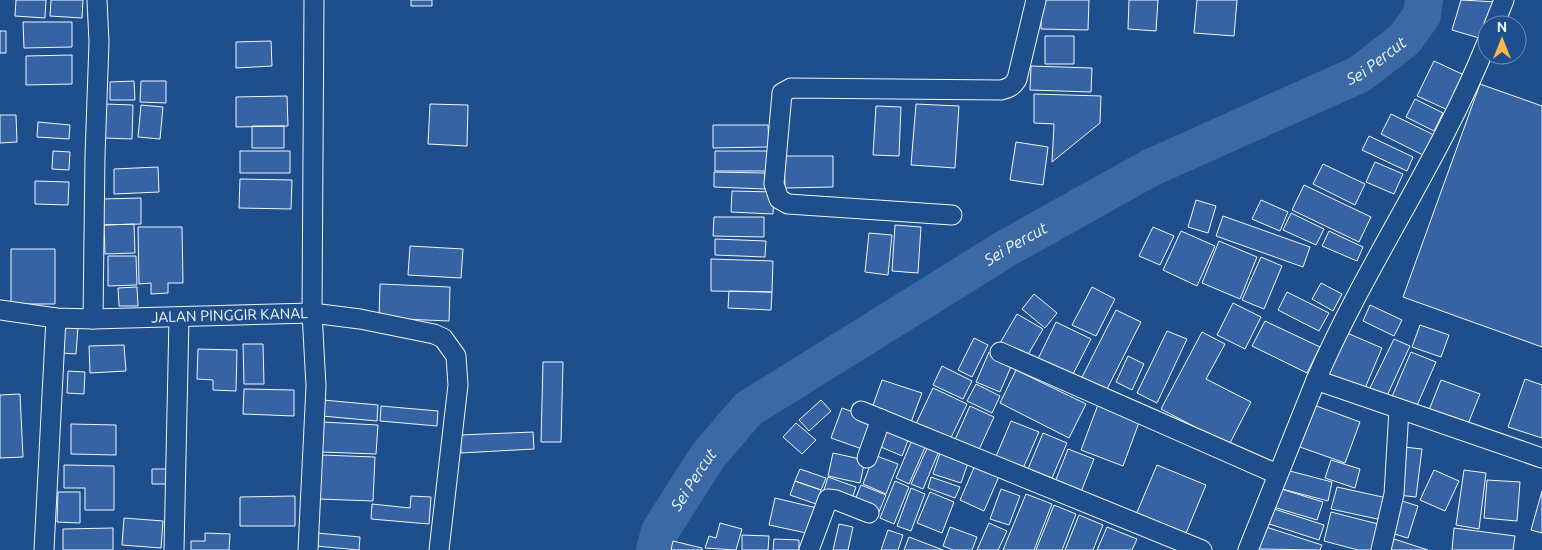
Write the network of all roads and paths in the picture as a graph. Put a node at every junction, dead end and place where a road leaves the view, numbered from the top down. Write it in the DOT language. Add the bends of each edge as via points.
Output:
graph roads {
  1 [pos="97,0"];
  2 [pos="314,0"];
  3 [pos="1036,0"];
  4 [pos="1504,0"];
  5 [pos="1498,15"];
  6 [pos="1478,65"];
  7 [pos="952,215"];
  8 [pos="0,310"];
  9 [pos="312,313"];
  10 [pos="56,318"];
  11 [pos="179,318"];
  12 [pos="93,319"];
  13 [pos="1000,352"];
  14 [pos="1316,380"];
  15 [pos="1399,408"];
  16 [pos="862,411"];
  17 [pos="881,419"];
  18 [pos="868,458"];
  19 [pos="1542,458"];
  20 [pos="1277,474"];
  21 [pos="869,514"];
  22 [pos="44,550"];
  23 [pos="174,550"];
  24 [pos="308,550"];
  25 [pos="440,550"];
  26 [pos="809,550"];
  27 [pos="1202,550"];
  28 [pos="1248,550"];
  29 [pos="1381,550"];
  1 -- 12 [label="street" via="99,42"];
  2 -- 9 [label="street"];
  3 -- 7 [label="street" via="1013,86 1001,90 791,88 782,93 774,184 779,199 788,204"];
  4 -- 5 [label="street"];
  6 -- 14 [label="street" via="1426,171 1335,337"];
  8 -- 10 [label="street, JALAN PINGGIR KANAL"];
  9 -- 11 [label="street, JALAN PINGGIR KANAL"];
  9 -- 24 [label="street, JALAN PINGGIR KANAL" via="316,386"];
  9 -- 25 [label="street" via="434,334 443,338 456,356 458,385"];
  10 -- 12 [label="street, JALAN PINGGIR KANAL"];
  10 -- 22 [label="street"];
  11 -- 12 [label="street, JALAN PINGGIR KANAL"];
  11 -- 23 [label="street"];
  13 -- 20 [label="street"];
  14 -- 15 [label="street"];
  14 -- 20 [label="street"];
  15 -- 19 [label="street"];
  15 -- 29 [label="street" via="1394,494"];
  16 -- 17 [label="street"];
  17 -- 18 [label="street"];
  17 -- 27 [label="street"];
  20 -- 28 [label="street"];
  21 -- 26 [label="street" via="836,500 828,500"];
}
